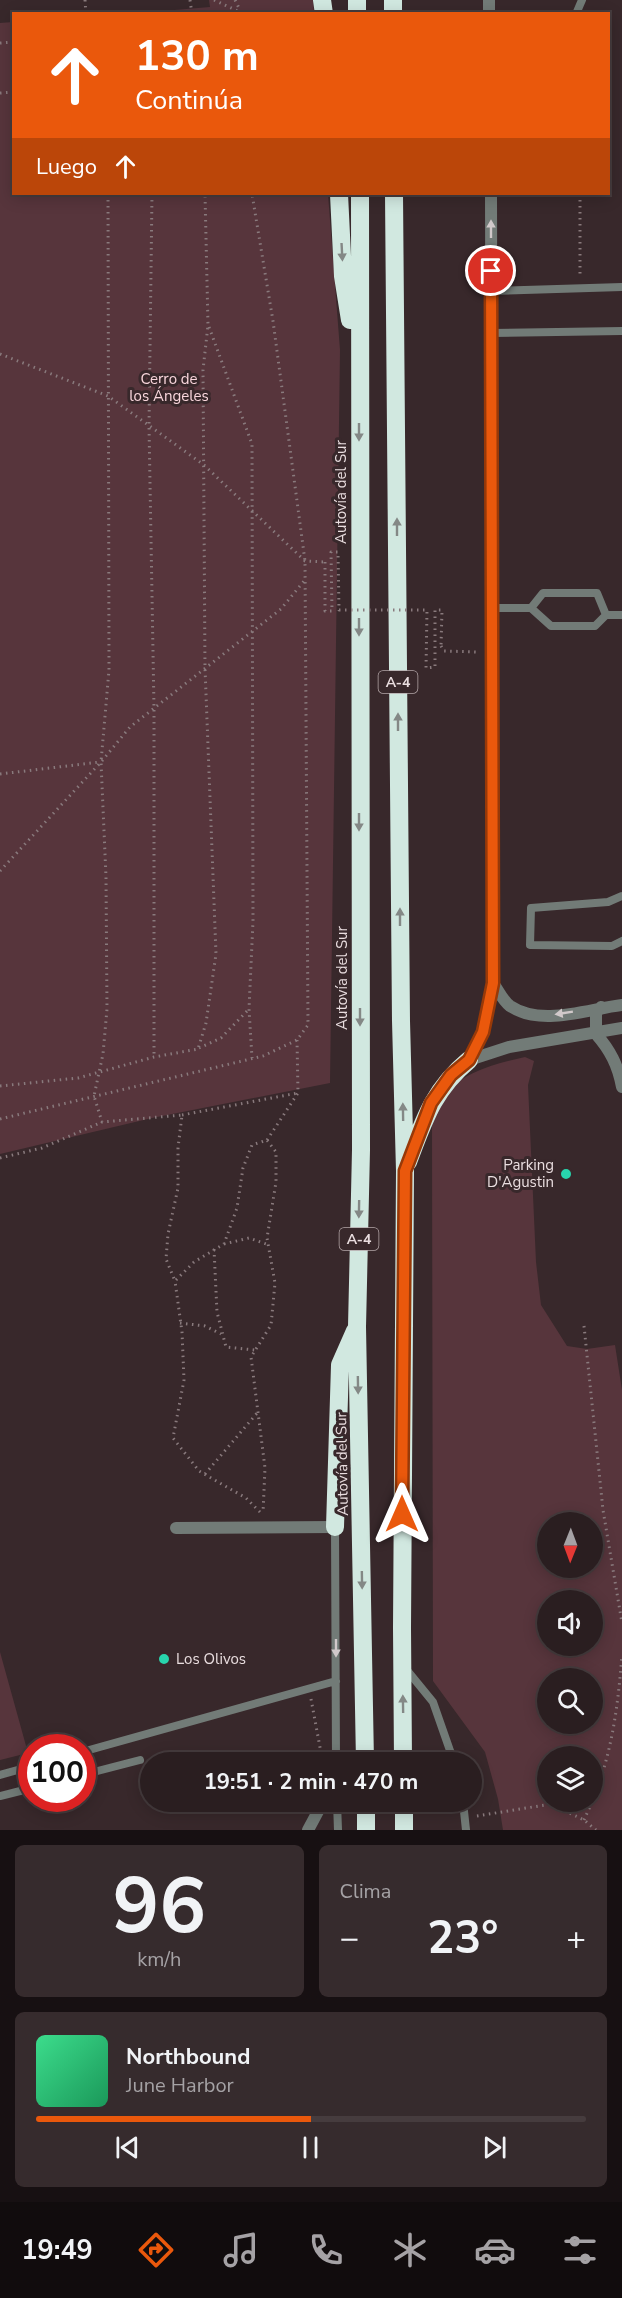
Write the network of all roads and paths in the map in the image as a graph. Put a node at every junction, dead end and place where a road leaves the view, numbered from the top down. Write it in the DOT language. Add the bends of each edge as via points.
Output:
graph roads {
  1 [pos="213,0"];
  2 [pos="240,12"];
  3 [pos="108,195"];
  4 [pos="152,195"];
  5 [pos="205,195"];
  6 [pos="252,195"];
  7 [pos="339,195"];
  8 [pos="360,195"];
  9 [pos="394,195"];
  10 [pos="491,195"];
  11 [pos="580,195"];
  12 [pos="622,287"];
  13 [pos="580,288"];
  14 [pos="491,291"];
  15 [pos="208,325"];
  16 [pos="622,331"];
  17 [pos="490,333"];
  18 [pos="0,354"];
  19 [pos="359,373"];
  20 [pos="108,396"];
  21 [pos="149,426"];
  22 [pos="204,465"];
  23 [pos="253,510"];
  24 [pos="305,561"];
  25 [pos="305,580"];
  26 [pos="493,608"];
  27 [pos="531,608"];
  28 [pos="606,615"];
  29 [pos="622,615"];
  30 [pos="254,630"];
  31 [pos="491,652"];
  32 [pos="205,668"];
  33 [pos="154,708"];
  34 [pos="101,762"];
  35 [pos="0,774"];
  36 [pos="0,871"];
  37 [pos="622,896"];
  38 [pos="622,941"];
  39 [pos="493,983"];
  40 [pos="622,1005"];
  41 [pos="601,1007"];
  42 [pos="249,1010"];
  43 [pos="622,1028"];
  44 [pos="596,1034"];
  45 [pos="297,1040"];
  46 [pos="198,1049"];
  47 [pos="154,1057"];
  48 [pos="252,1058"];
  49 [pos="469,1060"];
  50 [pos="99,1073"];
  51 [pos="0,1086"];
  52 [pos="622,1087"];
  53 [pos="298,1093"];
  54 [pos="94,1096"];
  55 [pos="182,1115"];
  56 [pos="0,1119"];
  57 [pos="102,1122"];
  58 [pos="267,1140"];
  59 [pos="0,1158"];
  60 [pos="405,1171"];
  61 [pos="224,1244"];
  62 [pos="268,1245"];
  63 [pos="214,1249"];
  64 [pos="176,1281"];
  65 [pos="180,1323"];
  66 [pos="584,1326"];
  67 [pos="357,1327"];
  68 [pos="223,1335"];
  69 [pos="255,1350"];
  70 [pos="258,1412"];
  71 [pos="204,1474"];
  72 [pos="262,1521"];
  73 [pos="335,1527"];
  74 [pos="176,1528"];
  75 [pos="622,1623"];
  76 [pos="622,1655"];
  77 [pos="402,1663"];
  78 [pos="336,1681"];
  79 [pos="309,1689"];
  80 [pos="96,1748"];
  81 [pos="321,1752"];
  82 [pos="336,1752"];
  83 [pos="365,1752"];
  84 [pos="403,1752"];
  85 [pos="450,1752"];
  86 [pos="140,1760"];
  87 [pos="18,1770"];
  88 [pos="96,1771"];
  89 [pos="0,1775"];
  90 [pos="603,1776"];
  91 [pos="18,1792"];
  92 [pos="0,1796"];
  93 [pos="318,1812"];
  94 [pos="337,1812"];
  95 [pos="366,1812"];
  96 [pos="404,1812"];
  97 [pos="464,1812"];
  98 [pos="588,1812"];
  99 [pos="465,1818"];
  100 [pos="585,1820"];
  101 [pos="308,1830"];
  102 [pos="338,1830"];
  103 [pos="366,1830"];
  104 [pos="404,1830"];
  105 [pos="466,1830"];
  106 [pos="596,1830"];
  1 -- 2 [label="path"];
  3 -- 20 [label="path"];
  4 -- 21 [label="path"];
  5 -- 15 [label="path"];
  6 -- 24 [label="path"];
  7 -- 19 [label="highway, one-way" via="343,276"];
  8 -- 19 [label="highway, Autovía del Sur / A-4"];
  60 -- 9 [label="highway, A-4, one-way" via="400,1009"];
  14 -- 10 [label="street, one-way"];
  11 -- 13 [label="path"];
  12 -- 13 [label="lane"];
  13 -- 14 [label="lane"];
  14 -- 17 [label="street"];
  15 -- 22 [label="path" via="203,370"];
  15 -- 23 [label="path" via="252,444"];
  16 -- 17 [label="lane"];
  17 -- 26 [label="street"];
  18 -- 20 [label="path"];
  19 -- 67 [label="highway, Autovía del Sur / A-4, one-way"];
  20 -- 21 [label="path"];
  20 -- 34 [label="path" via="109,670"];
  21 -- 22 [label="path"];
  21 -- 33 [label="path"];
  22 -- 23 [label="path"];
  22 -- 32 [label="path"];
  23 -- 24 [label="path"];
  23 -- 30 [label="path"];
  24 -- 25 [label="path"];
  24 -- 31 [label="path, bridge" via="325,562 325,611 332,611 331,552 338,552 339,610 427,610 426,668 435,667 435,610 442,610 444,651"];
  25 -- 30 [label="path" via="281,609"];
  25 -- 45 [label="path" via="308,1025"];
  26 -- 27 [label="lane"];
  26 -- 31 [label="street"];
  27 -- 28 [label="lane" via="551,626 595,626"];
  27 -- 28 [label="lane" via="543,593 597,593"];
  28 -- 29 [label="lane"];
  30 -- 32 [label="path"];
  30 -- 42 [label="path"];
  31 -- 39 [label="street"];
  32 -- 33 [label="path"];
  32 -- 46 [label="path" via="216,954 206,1023"];
  33 -- 34 [label="path" via="130,727"];
  33 -- 47 [label="path"];
  34 -- 35 [label="path"];
  34 -- 36 [label="path"];
  34 -- 50 [label="path" via="107,1009"];
  37 -- 38 [label="lane" via="608,902 531,908 530,945 612,946"];
  41 -- 39 [label="street, one-way" via="550,1016 525,1013 509,1005"];
  39 -- 49 [label="street" via="483,1032"];
  40 -- 41 [label="street"];
  41 -- 44 [label="street" via="596,1013"];
  42 -- 46 [label="path" via="221,1038"];
  42 -- 48 [label="path"];
  43 -- 44 [label="street"];
  44 -- 49 [label="street" via="508,1047"];
  44 -- 52 [label="street" via="619,1069"];
  45 -- 48 [label="path"];
  45 -- 53 [label="path"];
  46 -- 47 [label="path"];
  47 -- 50 [label="path"];
  48 -- 54 [label="path"];
  49 -- 60 [label="highway" via="451,1075 431,1103"];
  50 -- 51 [label="path"];
  50 -- 54 [label="path"];
  53 -- 55 [label="path"];
  53 -- 58 [label="path"];
  54 -- 56 [label="path"];
  54 -- 57 [label="path"];
  55 -- 57 [label="path"];
  55 -- 64 [label="path" via="178,1188 166,1259"];
  57 -- 59 [label="path" via="42,1148"];
  58 -- 61 [label="path" via="252,1145"];
  58 -- 62 [label="path" via="276,1152"];
  60 -- 77 [label="highway, A-4"];
  61 -- 62 [label="path" via="249,1238"];
  61 -- 63 [label="path"];
  62 -- 69 [label="path" via="274,1283 271,1325"];
  63 -- 64 [label="path"];
  63 -- 68 [label="path" via="217,1312"];
  64 -- 65 [label="path"];
  65 -- 68 [label="path" via="205,1326"];
  65 -- 71 [label="path" via="184,1380 173,1438"];
  66 -- 75 [label="path" via="603,1510"];
  67 -- 73 [label="highway" via="340,1365"];
  67 -- 83 [label="highway, Autovía del Sur / A-4, one-way"];
  68 -- 69 [label="path" via="226,1347"];
  69 -- 70 [label="path" via="251,1357"];
  70 -- 71 [label="path"];
  70 -- 72 [label="path" via="265,1468"];
  71 -- 72 [label="path" via="246,1498"];
  72 -- 73 [label="street"];
  72 -- 74 [label="street"];
  73 -- 78 [label="lane, one-way"];
  76 -- 90 [label="path" via="618,1700"];
  84 -- 77 [label="highway, A-4, one-way"];
  77 -- 85 [label="lane" via="433,1702"];
  78 -- 79 [label="lane"];
  78 -- 82 [label="lane"];
  79 -- 80 [label="lane"];
  79 -- 81 [label="path"];
  86 -- 88 [label="lane"];
  87 -- 89 [label="lane"];
  91 -- 92 [label="lane"];
  93 -- 101 [label="street"];
  94 -- 102 [label="lane"];
  95 -- 103 [label="highway"];
  96 -- 104 [label="highway"];
  97 -- 99 [label="lane"];
  98 -- 100 [label="path"];
  99 -- 100 [label="path" via="551,1804"];
  99 -- 105 [label="lane"];
  100 -- 106 [label="path"];
}
